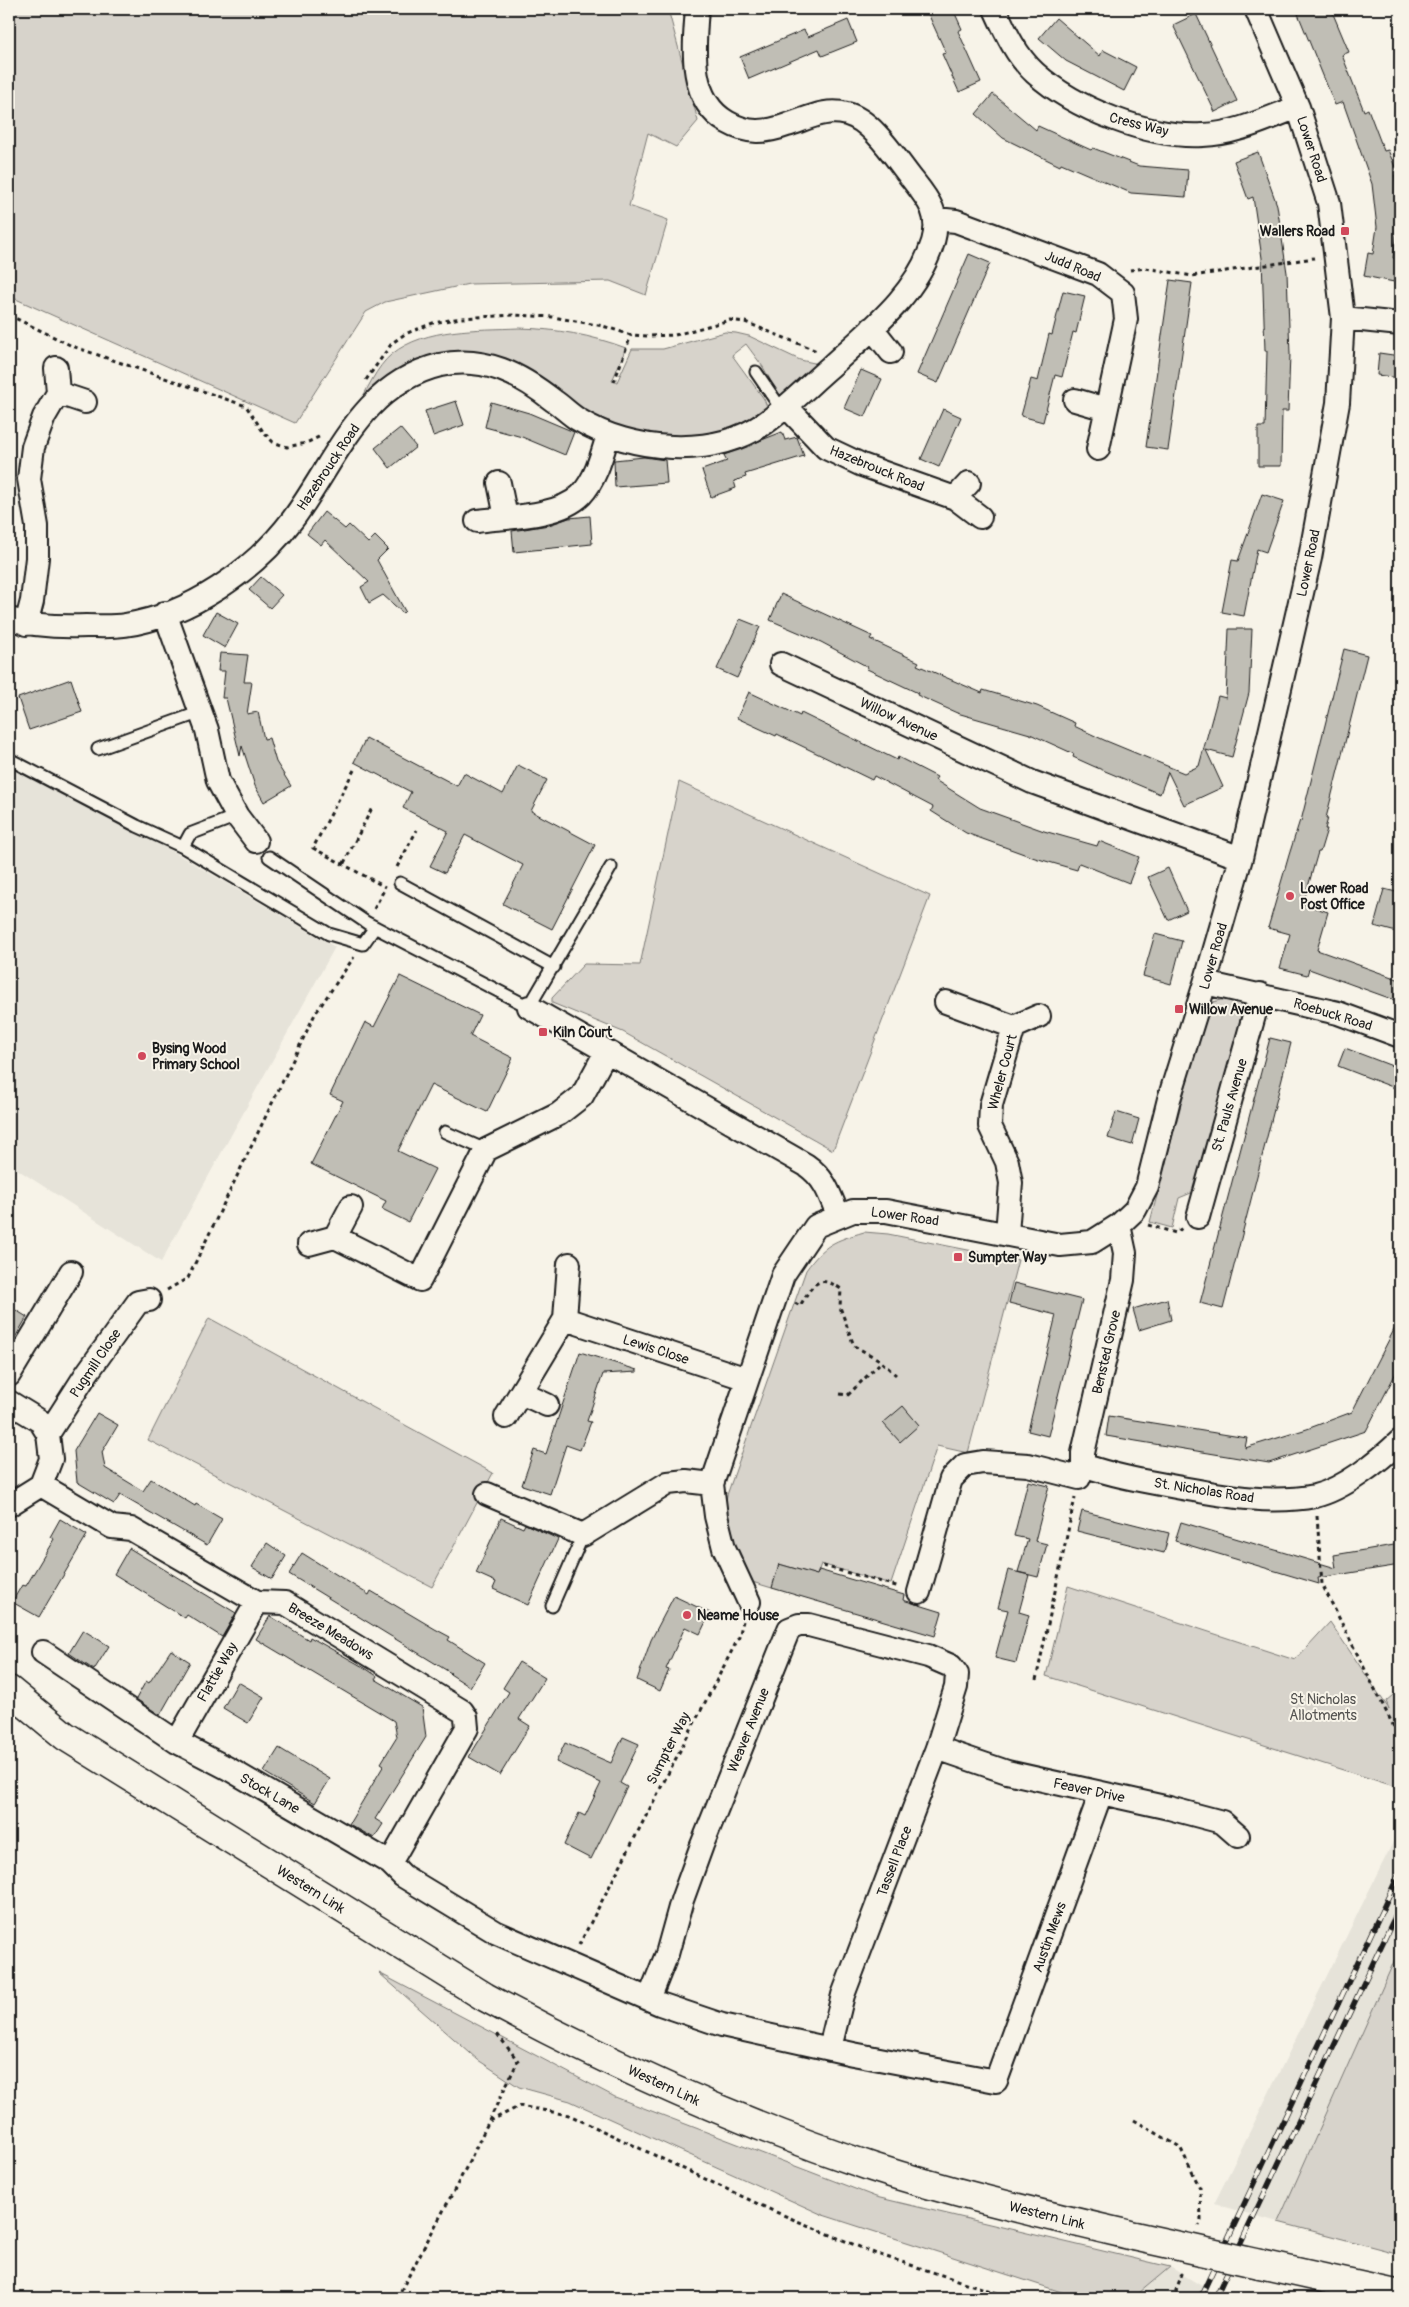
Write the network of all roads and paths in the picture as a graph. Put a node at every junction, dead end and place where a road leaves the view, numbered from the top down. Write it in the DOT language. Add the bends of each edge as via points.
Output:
graph roads {
  1 [pos="696,9"];
  2 [pos="994,9"];
  3 [pos="1256,9"];
  4 [pos="1298,107"];
  5 [pos="936,219"];
  6 [pos="1337,255"];
  7 [pos="1098,274"];
  8 [pos="9,315"];
  9 [pos="1343,318"];
  10 [pos="1400,324"];
  11 [pos="872,328"];
  12 [pos="631,335"];
  13 [pos="891,352"];
  14 [pos="833,364"];
  15 [pos="56,368"];
  16 [pos="756,372"];
  17 [pos="614,382"];
  18 [pos="362,385"];
  19 [pos="58,393"];
  20 [pos="1075,400"];
  21 [pos="85,402"];
  22 [pos="784,408"];
  23 [pos="1106,409"];
  24 [pos="608,435"];
  25 [pos="340,444"];
  26 [pos="1098,449"];
  27 [pos="500,483"];
  28 [pos="506,517"];
  29 [pos="980,517"];
  30 [pos="477,521"];
  31 [pos="165,614"];
  32 [pos="17,621"];
  33 [pos="781,664"];
  34 [pos="201,712"];
  35 [pos="98,749"];
  36 [pos="9,759"];
  37 [pos="354,770"];
  38 [pos="373,806"];
  39 [pos="237,816"];
  40 [pos="183,847"];
  41 [pos="263,849"];
  42 [pos="1241,858"];
  43 [pos="344,863"];
  44 [pos="611,866"];
  45 [pos="400,884"];
  46 [pos="386,888"];
  47 [pos="375,927"];
  48 [pos="363,944"];
  49 [pos="554,967"];
  50 [pos="1205,983"];
  51 [pos="1260,994"];
  52 [pos="946,1002"];
  53 [pos="529,1007"];
  54 [pos="1039,1016"];
  55 [pos="1014,1027"];
  56 [pos="1400,1036"];
  57 [pos="606,1052"];
  58 [pos="445,1132"];
  59 [pos="486,1150"];
  60 [pos="351,1207"];
  61 [pos="838,1216"];
  62 [pos="1198,1217"];
  63 [pos="1127,1218"];
  64 [pos="1007,1233"];
  65 [pos="335,1237"];
  66 [pos="309,1244"];
  67 [pos="569,1264"];
  68 [pos="71,1272"];
  69 [pos="776,1296"];
  70 [pos="149,1300"];
  71 [pos="565,1319"];
  72 [pos="881,1362"];
  73 [pos="9,1375"];
  74 [pos="896,1375"];
  75 [pos="747,1379"];
  76 [pos="522,1393"];
  77 [pos="840,1394"];
  78 [pos="9,1402"];
  79 [pos="547,1405"];
  80 [pos="506,1417"];
  81 [pos="48,1434"];
  82 [pos="1400,1441"];
  83 [pos="1081,1472"];
  84 [pos="712,1484"];
  85 [pos="41,1486"];
  86 [pos="487,1494"];
  87 [pos="1315,1496"];
  88 [pos="9,1505"];
  89 [pos="583,1535"];
  90 [pos="823,1566"];
  91 [pos="919,1592"];
  92 [pos="257,1602"];
  93 [pos="750,1602"];
  94 [pos="552,1606"];
  95 [pos="43,1652"];
  96 [pos="957,1674"];
  97 [pos="1036,1680"];
  98 [pos="9,1690"];
  99 [pos="1400,1739"];
  100 [pos="177,1742"];
  101 [pos="937,1748"];
  102 [pos="1101,1793"];
  103 [pos="1238,1836"];
  104 [pos="390,1863"];
  105 [pos="569,1964"];
  106 [pos="649,1999"];
  107 [pos="510,2011"];
  108 [pos="830,2048"];
  109 [pos="996,2081"];
  110 [pos="1134,2120"];
  111 [pos="490,2121"];
  112 [pos="1198,2229"];
  113 [pos="1186,2262"];
  114 [pos="1400,2295"];
  115 [pos="397,2298"];
  116 [pos="1012,2298"];
  117 [pos="1170,2298"];
  1 -- 5 [label="street" via="694,53 700,84 705,102 718,117 741,130 766,131 815,114 835,111 852,114 870,128 928,198"];
  2 -- 4 [label="street, Cress Way" via="1008,37 1034,72 1068,98 1115,120 1155,130 1202,135 1230,131"];
  3 -- 4 [label="street, Lower Road"];
  4 -- 6 [label="street, Lower Road" via="1329,203"];
  5 -- 7 [label="street, Judd Road" via="956,221"];
  5 -- 11 [label="street, Hazebrouck Road" via="934,240 910,289"];
  6 -- 7 [label="path" via="1192,276 1146,268"];
  6 -- 9 [label="street, Lower Road"];
  7 -- 23 [label="street, Judd Road" via="1123,293 1126,319"];
  8 -- 25 [label="path" via="72,346 246,406 264,432 280,445 287,447 306,443 319,436"];
  9 -- 10 [label="street"];
  9 -- 42 [label="street, Lower Road" via="1338,403 1310,558"];
  11 -- 13 [label="street"];
  11 -- 14 [label="street, Hazebrouck Road"];
  12 -- 14 [label="path" via="675,336 730,320 745,322 818,351"];
  12 -- 17 [label="path"];
  12 -- 18 [label="path" via="553,317 514,315 433,322 392,344"];
  14 -- 22 [label="street, Hazebrouck Road"];
  15 -- 19 [label="street"];
  16 -- 22 [label="lane"];
  19 -- 21 [label="street"];
  19 -- 32 [label="street, Hazebrouck Road" via="44,417 33,448 29,479 37,526 37,558 32,601"];
  20 -- 23 [label="street"];
  22 -- 24 [label="street, Hazebrouck Road" via="744,435 692,446 652,446"];
  22 -- 29 [label="street, Hazebrouck Road" via="826,448 862,465 962,490"];
  23 -- 26 [label="street, Judd Road"];
  24 -- 25 [label="street, Hazebrouck Road" via="577,420 516,375 492,365 468,362 440,365 385,391"];
  24 -- 28 [label="street" via="592,480 580,496 545,512"];
  25 -- 31 [label="street, Hazebrouck Road" via="293,519 260,557 218,589"];
  27 -- 28 [label="street"];
  28 -- 30 [label="street"];
  31 -- 32 [label="street, Hazebrouck Road" via="125,625 65,627"];
  31 -- 34 [label="street"];
  33 -- 42 [label="street, Willow Avenue" via="1032,782"];
  34 -- 35 [label="lane"];
  34 -- 39 [label="street" via="218,781"];
  36 -- 40 [label="lane"];
  37 -- 43 [label="path" via="313,848"];
  38 -- 43 [label="path"];
  39 -- 40 [label="lane" via="190,834"];
  39 -- 41 [label="street"];
  40 -- 48 [label="lane" via="329,934"];
  41 -- 47 [label="lane"];
  42 -- 50 [label="street, Lower Road"];
  43 -- 46 [label="path"];
  44 -- 49 [label="lane"];
  45 -- 49 [label="lane"];
  47 -- 48 [label="lane"];
  47 -- 53 [label="lane"];
  48 -- 70 [label="path" via="315,1014 188,1278"];
  49 -- 53 [label="lane"];
  50 -- 51 [label="street, Roebuck Road"];
  50 -- 63 [label="street, Lower Road" via="1169,1099 1147,1187"];
  51 -- 56 [label="street, Roebuck Road" via="1338,1013"];
  51 -- 62 [label="street, St. Pauls Avenue"];
  52 -- 55 [label="street, Wheler Court"];
  53 -- 57 [label="street"];
  54 -- 55 [label="street, Wheler Court"];
  55 -- 64 [label="street, Wheler Court" via="990,1105 990,1126 1007,1162 1011,1183"];
  57 -- 59 [label="street" via="582,1096 560,1114"];
  57 -- 61 [label="street" via="818,1173"];
  58 -- 59 [label="lane"];
  59 -- 65 [label="street" via="420,1280"];
  60 -- 65 [label="street"];
  61 -- 64 [label="street, Lower Road" via="853,1211 886,1211"];
  61 -- 69 [label="street, Lower Road" via="816,1226 783,1275"];
  62 -- 63 [label="path" via="1176,1233"];
  63 -- 64 [label="street, Lower Road" via="1092,1242 1060,1244"];
  63 -- 83 [label="street, Bensted Grove" via="1123,1280"];
  65 -- 66 [label="street"];
  67 -- 71 [label="street"];
  68 -- 73 [label="street"];
  69 -- 72 [label="path" via="800,1306 809,1290 828,1280 841,1289 840,1306 854,1346"];
  69 -- 75 [label="street, Lower Road"];
  70 -- 81 [label="street, Pugmill Close" via="138,1302"];
  71 -- 75 [label="street, Lewis Close"];
  71 -- 76 [label="street"];
  72 -- 74 [label="path"];
  72 -- 77 [label="path" via="848,1396"];
  75 -- 84 [label="street, Lower Road"];
  76 -- 79 [label="street"];
  76 -- 80 [label="street"];
  78 -- 81 [label="street" via="40,1421"];
  81 -- 85 [label="street" via="51,1459"];
  82 -- 87 [label="street, St. Nicholas Road" via="1381,1459 1336,1488"];
  83 -- 87 [label="street, St. Nicholas Road" via="1267,1500"];
  83 -- 91 [label="street" via="983,1462 965,1465 951,1479"];
  83 -- 97 [label="path"];
  84 -- 89 [label="street" via="668,1483"];
  84 -- 93 [label="street" via="724,1548"];
  85 -- 88 [label="street"];
  85 -- 92 [label="street, Breeze Meadows" via="112,1527 131,1529"];
  86 -- 89 [label="street"];
  87 -- 99 [label="path" via="1322,1584"];
  89 -- 94 [label="lane"];
  90 -- 91 [label="path"];
  92 -- 100 [label="street, Flattie Way"];
  92 -- 104 [label="street, Breeze Meadows" via="285,1603 462,1710 466,1717 467,1728"];
  93 -- 105 [label="path, Sumpter Way" via="739,1637"];
  95 -- 100 [label="street, Stock Lane"];
  96 -- 101 [label="street, Tassell Place"];
  96 -- 106 [label="street, Weaver Avenue" via="951,1666 928,1656 809,1625 789,1629 702,1845"];
  98 -- 107 [label="main road, Western Link" via="65,1736"];
  100 -- 104 [label="street, Stock Lane"];
  101 -- 102 [label="street, Feaver Drive" via="1006,1772"];
  101 -- 108 [label="street, Tassell Place" via="843,1995"];
  102 -- 103 [label="street, Feaver Drive" via="1222,1822"];
  102 -- 109 [label="street, Austin Mews"];
  104 -- 105 [label="street, Stock Lane" via="402,1876 497,1933"];
  105 -- 106 [label="street, Stock Lane"];
  106 -- 108 [label="street, Stock Lane" via="722,2025"];
  107 -- 111 [label="path" via="498,2035 518,2061"];
  107 -- 114 [label="main road, Western Link, bridge" via="710,2106 818,2148 922,2182 1024,2210"];
  108 -- 109 [label="street, Stock Lane"];
  110 -- 112 [label="path" via="1180,2147 1200,2188 1201,2221"];
  111 -- 115 [label="path"];
  111 -- 116 [label="path" via="520,2106 569,2115 771,2210 857,2246"];
  113 -- 117 [label="path" via="1174,2296"];
}
